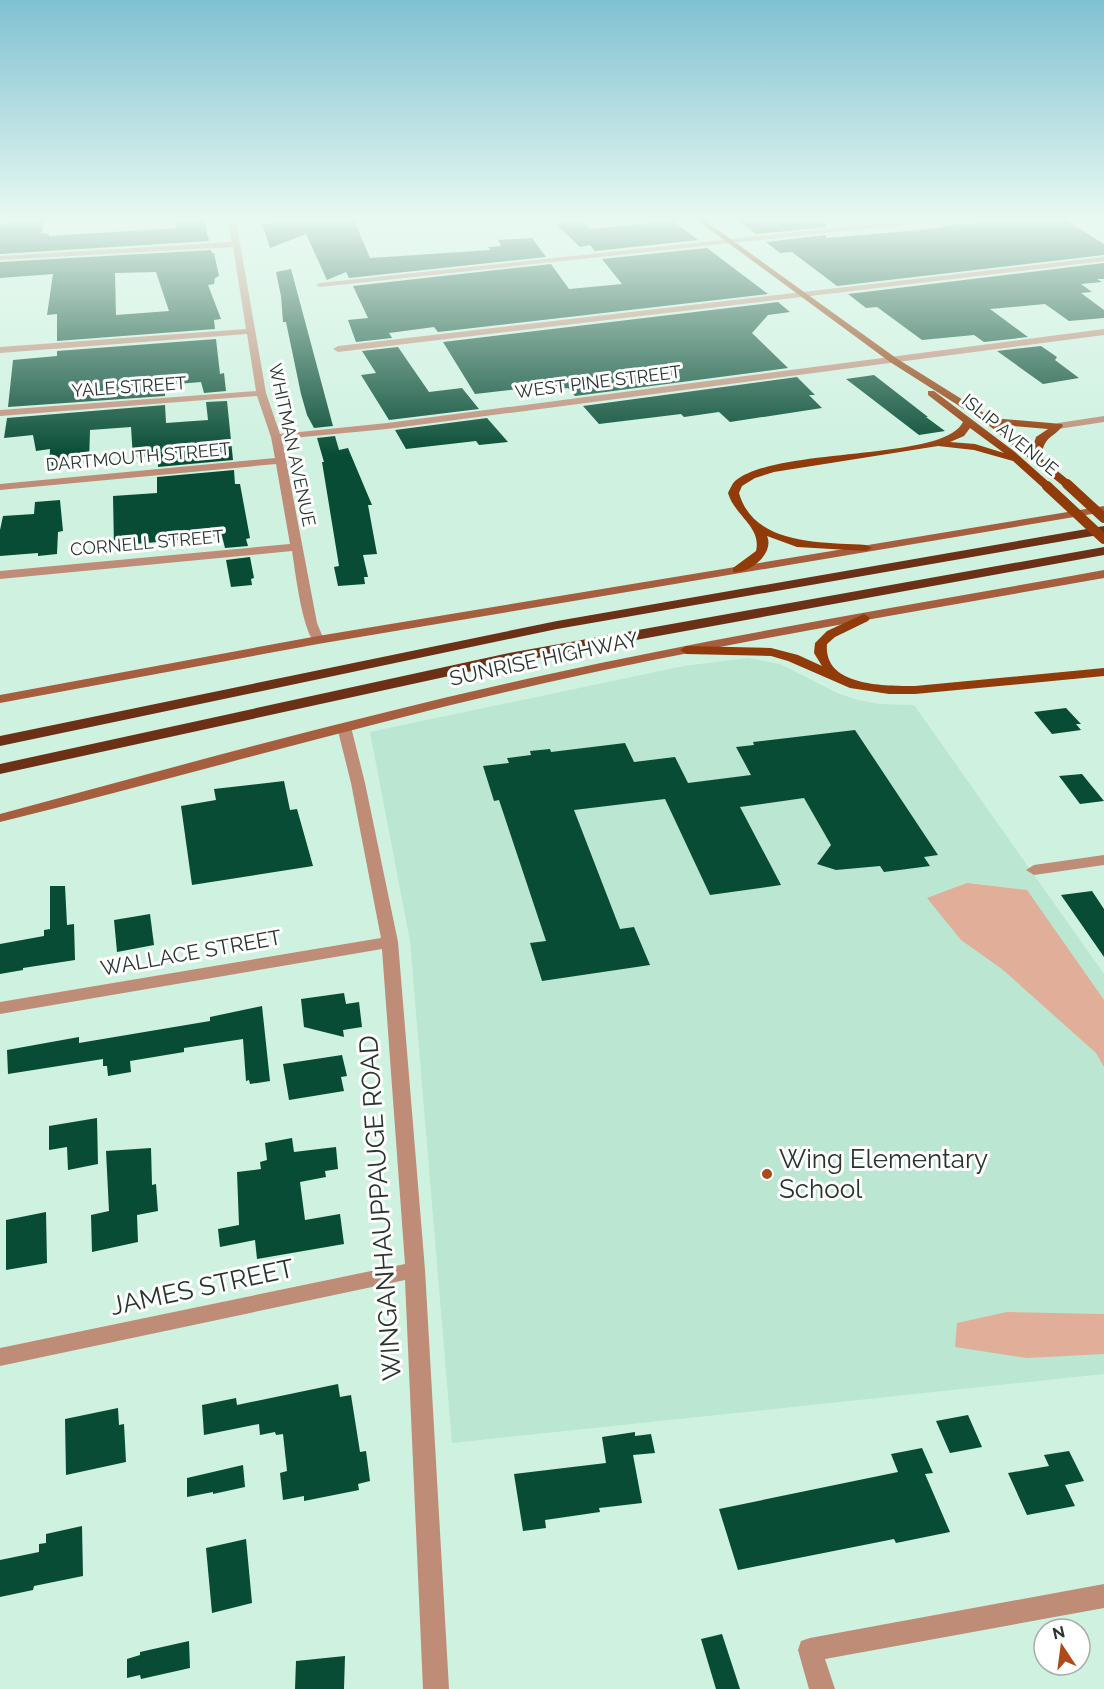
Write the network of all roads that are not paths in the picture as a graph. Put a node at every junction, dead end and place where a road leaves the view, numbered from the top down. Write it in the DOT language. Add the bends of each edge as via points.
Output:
graph roads {
  1 [pos="246,299"];
  2 [pos="763,299"];
  3 [pos="810,299"];
  4 [pos="251,331"];
  5 [pos="1104,332"];
  6 [pos="338,349"];
  7 [pos="0,350"];
  8 [pos="893,360"];
  9 [pos="261,393"];
  10 [pos="0,413"];
  11 [pos="1104,419"];
  12 [pos="969,421"];
  13 [pos="990,421"];
  14 [pos="1058,426"];
  15 [pos="276,437"];
  16 [pos="931,445"];
  17 [pos="1035,456"];
  18 [pos="279,460"];
  19 [pos="1023,464"];
  20 [pos="0,487"];
  21 [pos="1104,508"];
  22 [pos="1104,518"];
  23 [pos="758,528"];
  24 [pos="1104,530"];
  25 [pos="1104,539"];
  26 [pos="298,547"];
  27 [pos="866,548"];
  28 [pos="1104,551"];
  29 [pos="737,570"];
  30 [pos="1104,574"];
  31 [pos="0,575"];
  32 [pos="864,618"];
  33 [pos="318,640"];
  34 [pos="686,650"];
  35 [pos="1104,672"];
  36 [pos="836,678"];
  37 [pos="0,699"];
  38 [pos="344,727"];
  39 [pos="0,741"];
  40 [pos="0,769"];
  41 [pos="0,818"];
  42 [pos="1104,860"];
  43 [pos="1034,870"];
  44 [pos="390,942"];
  45 [pos="0,1008"];
  46 [pos="415,1270"];
  47 [pos="0,1357"];
  48 [pos="1104,1596"];
  49 [pos="436,1689"];
  50 [pos="822,1689"];
  1 -- 4 [label="street, WHITMAN AVENUE"];
  2 -- 6 [label="street"];
  3 -- 8 [label="main road, ISLIP AVENUE"];
  4 -- 7 [label="street"];
  4 -- 9 [label="street, WHITMAN AVENUE"];
  5 -- 8 [label="street, WEST PINE STREET"];
  8 -- 12 [label="main road, ISLIP AVENUE"];
  8 -- 13 [label="main road, ISLIP AVENUE"];
  8 -- 15 [label="street, WEST PINE STREET"];
  9 -- 10 [label="street, YALE STREET"];
  9 -- 15 [label="street, WHITMAN AVENUE"];
  11 -- 14 [label="street"];
  12 -- 16 [label="main road" via="960,434"];
  12 -- 19 [label="main road, ISLIP AVENUE"];
  13 -- 14 [label="main road"];
  13 -- 17 [label="main road, ISLIP AVENUE"];
  14 -- 17 [label="main road" via="1040,439"];
  15 -- 18 [label="street, WHITMAN AVENUE"];
  16 -- 19 [label="main road" via="975,447"];
  16 -- 23 [label="main road" via="776,468 747,478 735,489 734,496"];
  17 -- 22 [label="main road, ISLIP AVENUE, bridge"];
  18 -- 20 [label="street, DARTMOUTH STREET"];
  18 -- 26 [label="street, WHITMAN AVENUE"];
  19 -- 25 [label="main road, ISLIP AVENUE, bridge"];
  21 -- 27 [label="main road"];
  23 -- 27 [label="main road" via="797,544"];
  23 -- 29 [label="main road" via="764,547"];
  24 -- 39 [label="highway, SUNRISE HIGHWAY" via="535,629"];
  26 -- 31 [label="street, CORNELL STREET"];
  26 -- 33 [label="street, WHITMAN AVENUE" via="311,623"];
  27 -- 29 [label="main road"];
  28 -- 40 [label="highway, SUNRISE HIGHWAY" via="509,658"];
  29 -- 33 [label="main road"];
  30 -- 32 [label="main road, SUNRISE HIGHWAY"];
  32 -- 34 [label="main road, SUNRISE HIGHWAY"];
  32 -- 36 [label="main road" via="821,643 820,653"];
  33 -- 37 [label="main road"];
  34 -- 36 [label="main road" via="771,652"];
  34 -- 38 [label="main road, SUNRISE HIGHWAY"];
  35 -- 36 [label="main road" via="902,691 866,687"];
  38 -- 41 [label="main road, SUNRISE HIGHWAY"];
  38 -- 44 [label="street, WINGANHAUPPAUGE ROAD"];
  42 -- 43 [label="street"];
  44 -- 45 [label="street, WALLACE STREET"];
  44 -- 46 [label="street, WINGANHAUPPAUGE ROAD"];
  46 -- 47 [label="street, JAMES STREET"];
  46 -- 49 [label="street, WINGANHAUPPAUGE ROAD"];
  48 -- 50 [label="street" via="810,1650"];
}
